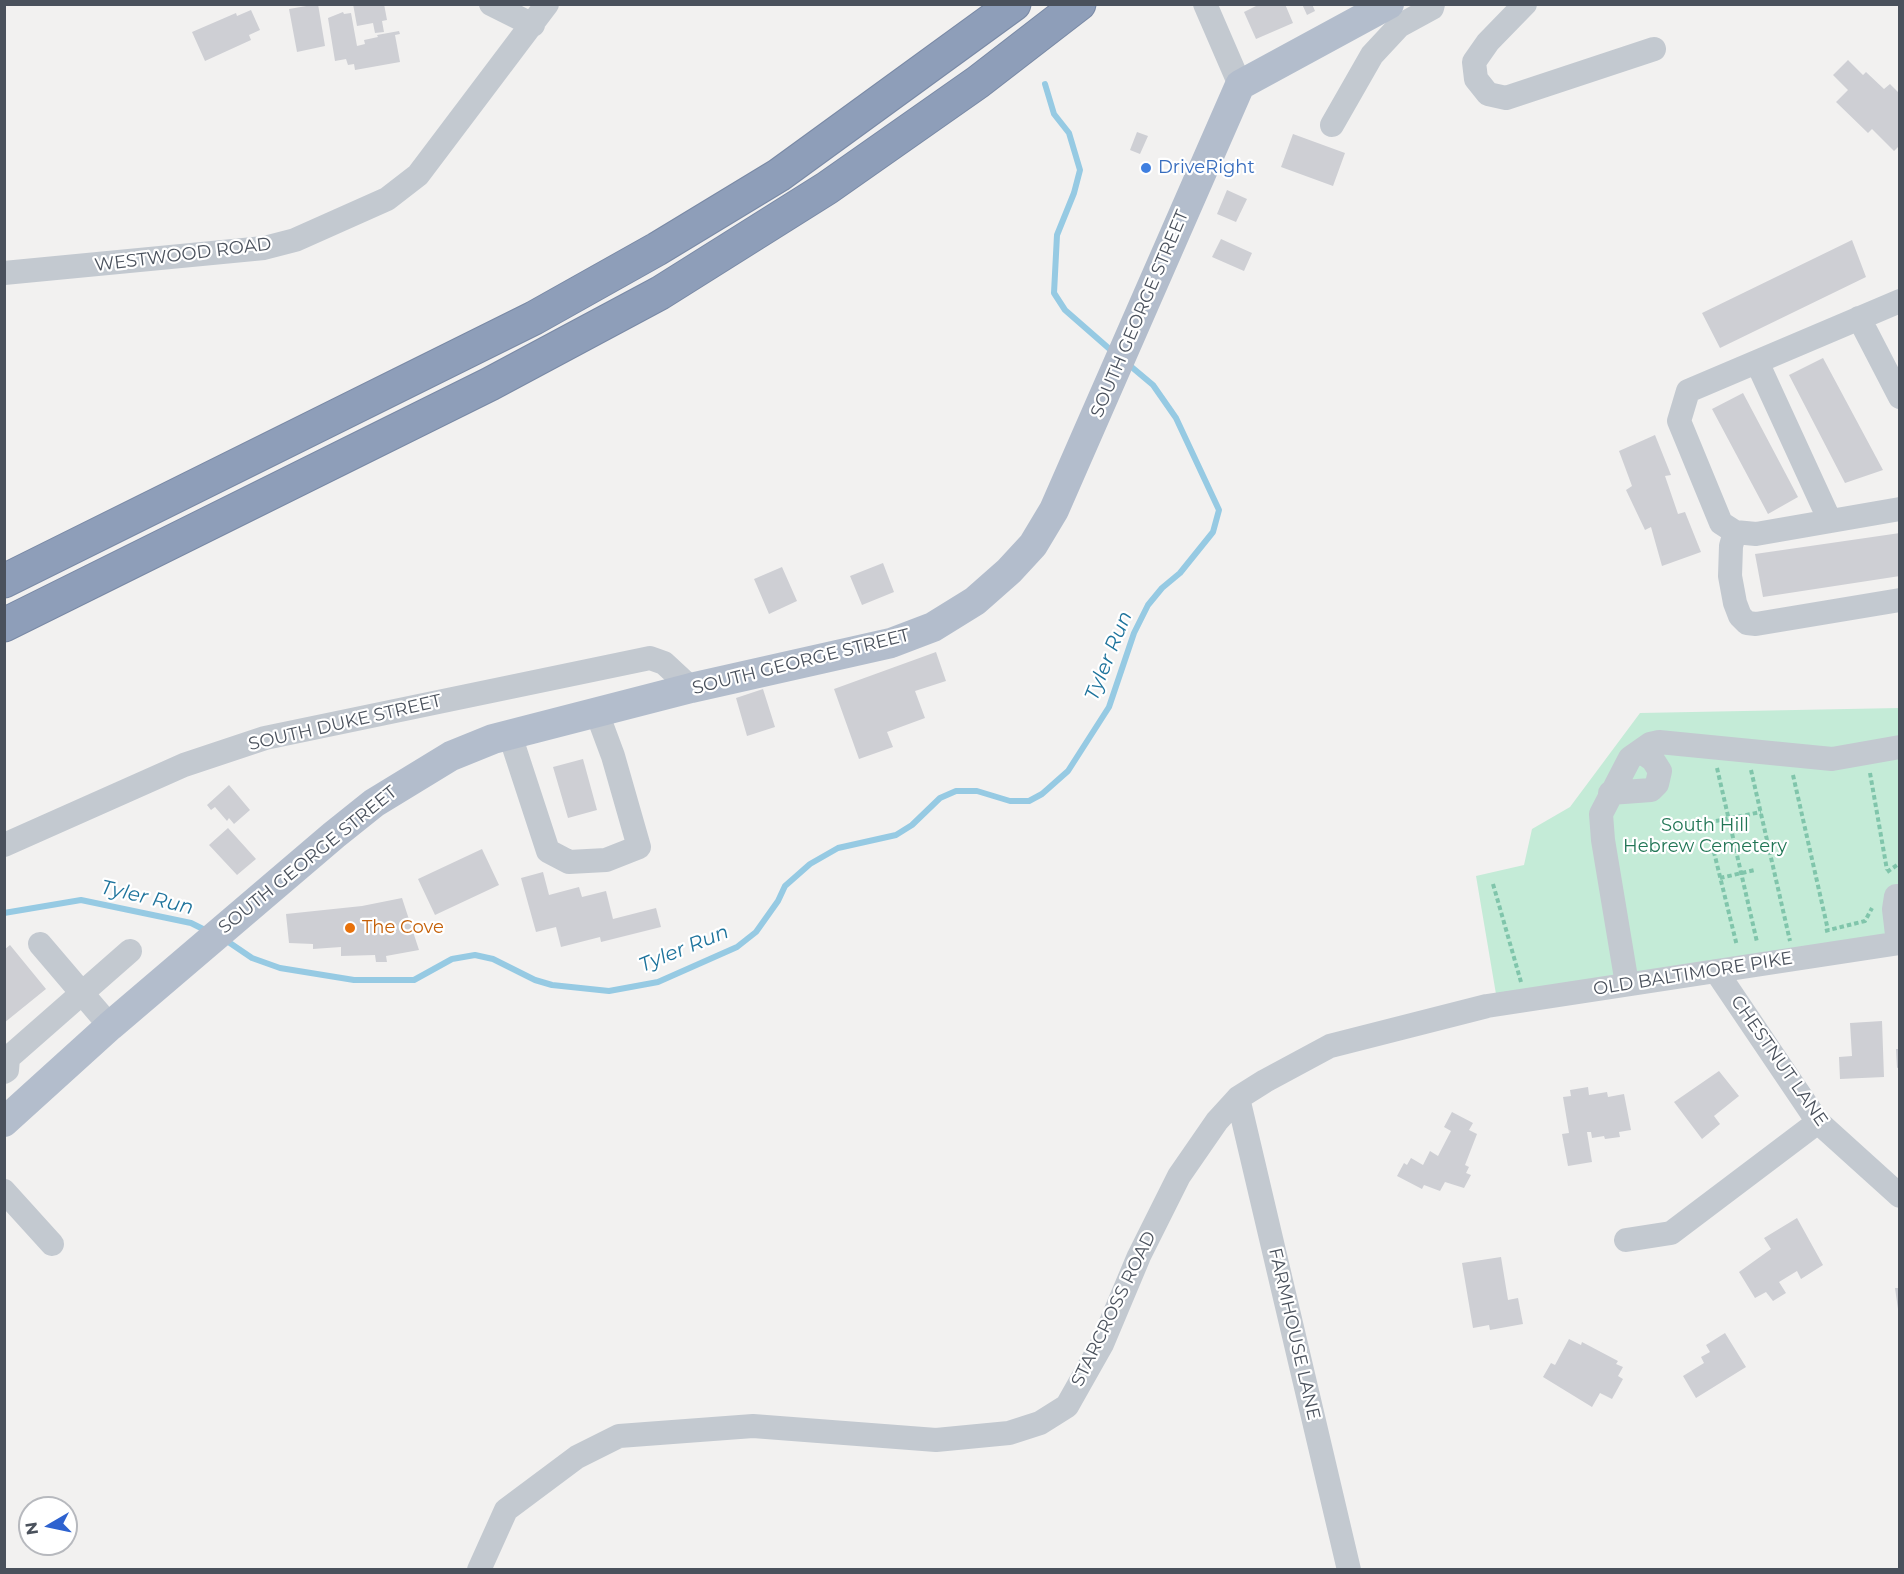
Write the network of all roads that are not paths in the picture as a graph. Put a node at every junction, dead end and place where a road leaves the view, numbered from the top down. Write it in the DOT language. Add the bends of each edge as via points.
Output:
graph roads {
  1 [pos="491,4"];
  2 [pos="546,4"];
  3 [pos="1014,4"];
  4 [pos="1079,4"];
  5 [pos="1206,4"];
  6 [pos="1389,4"];
  7 [pos="1433,4"];
  8 [pos="1525,4"];
  9 [pos="533,25"];
  10 [pos="1654,49"];
  11 [pos="1240,84"];
  12 [pos="1332,125"];
  13 [pos="4,273"];
  14 [pos="1899,301"];
  15 [pos="1859,318"];
  16 [pos="1757,362"];
  17 [pos="1899,397"];
  18 [pos="1899,510"];
  19 [pos="1830,521"];
  20 [pos="1735,532"];
  21 [pos="4,581"];
  22 [pos="1899,600"];
  23 [pos="4,625"];
  24 [pos="691,688"];
  25 [pos="597,712"];
  26 [pos="501,737"];
  27 [pos="1899,747"];
  28 [pos="1640,751"];
  29 [pos="1610,794"];
  30 [pos="4,845"];
  31 [pos="1896,893"];
  32 [pos="1899,943"];
  33 [pos="40,944"];
  34 [pos="130,951"];
  35 [pos="1716,971"];
  36 [pos="1627,984"];
  37 [pos="82,993"];
  38 [pos="1487,1006"];
  39 [pos="110,1026"];
  40 [pos="4,1072"];
  41 [pos="1238,1098"];
  42 [pos="4,1122"];
  43 [pos="1818,1122"];
  44 [pos="4,1191"];
  45 [pos="1899,1196"];
  46 [pos="1626,1240"];
  47 [pos="52,1244"];
  48 [pos="479,1569"];
  49 [pos="1349,1569"];
  1 -- 9 [label="street"];
  2 -- 9 [label="street, WESTWOOD ROAD"];
  3 -- 21 [label="highway" via="779,175 657,249 534,318"];
  4 -- 23 [label="highway" via="978,82 827,188 660,293 479,390"];
  5 -- 11 [label="street"];
  6 -- 11 [label="main road"];
  7 -- 12 [label="street" via="1400,26 1372,55"];
  8 -- 10 [label="street" via="1474,62 1476,79 1488,94 1506,98"];
  9 -- 13 [label="street, WESTWOOD ROAD" via="418,175 387,199 295,240 264,248"];
  11 -- 24 [label="main road, SOUTH GEORGE STREET" via="1054,510 1033,545 975,601 933,627 891,643"];
  14 -- 15 [label="street"];
  15 -- 16 [label="street"];
  15 -- 17 [label="street"];
  16 -- 19 [label="street"];
  16 -- 20 [label="street" via="1688,391 1679,421 1721,523"];
  18 -- 19 [label="street"];
  19 -- 20 [label="street" via="1756,534"];
  20 -- 22 [label="street" via="1730,576 1740,616 1747,623"];
  24 -- 25 [label="main road, SOUTH GEORGE STREET"];
  24 -- 30 [label="street, SOUTH DUKE STREET" via="664,663 650,658 265,738 184,765"];
  25 -- 26 [label="main road, SOUTH GEORGE STREET"];
  25 -- 26 [label="street" via="639,847 606,860 569,862 549,851 518,790"];
  26 -- 39 [label="main road, SOUTH GEORGE STREET" via="451,756 374,803"];
  27 -- 28 [label="street" via="1832,759 1659,742"];
  28 -- 29 [label="street" via="1630,758"];
  28 -- 29 [label="street" via="1660,771 1657,784 1651,790"];
  29 -- 36 [label="street" via="1602,814 1603,840"];
  31 -- 32 [label="street"];
  32 -- 35 [label="street, OLD BALTIMORE PIKE" via="1792,948"];
  33 -- 37 [label="street"];
  34 -- 37 [label="street"];
  35 -- 36 [label="street, OLD BALTIMORE PIKE"];
  35 -- 43 [label="street, CHESTNUT LANE"];
  36 -- 38 [label="street, OLD BALTIMORE PIKE"];
  37 -- 39 [label="street"];
  37 -- 40 [label="street" via="8,1058"];
  38 -- 41 [label="street, STARCROSS ROAD" via="1330,1046"];
  39 -- 42 [label="main road, SOUTH GEORGE STREET"];
  41 -- 48 [label="street, STARCROSS ROAD" via="1179,1176 1139,1256 1102,1344 1067,1406 1040,1423 1009,1433 936,1440 753,1426 619,1436 577,1457 506,1510"];
  41 -- 49 [label="street, FARMHOUSE LANE"];
  43 -- 45 [label="street, CHESTNUT LANE"];
  43 -- 46 [label="street" via="1671,1233"];
  44 -- 47 [label="street"];
}
